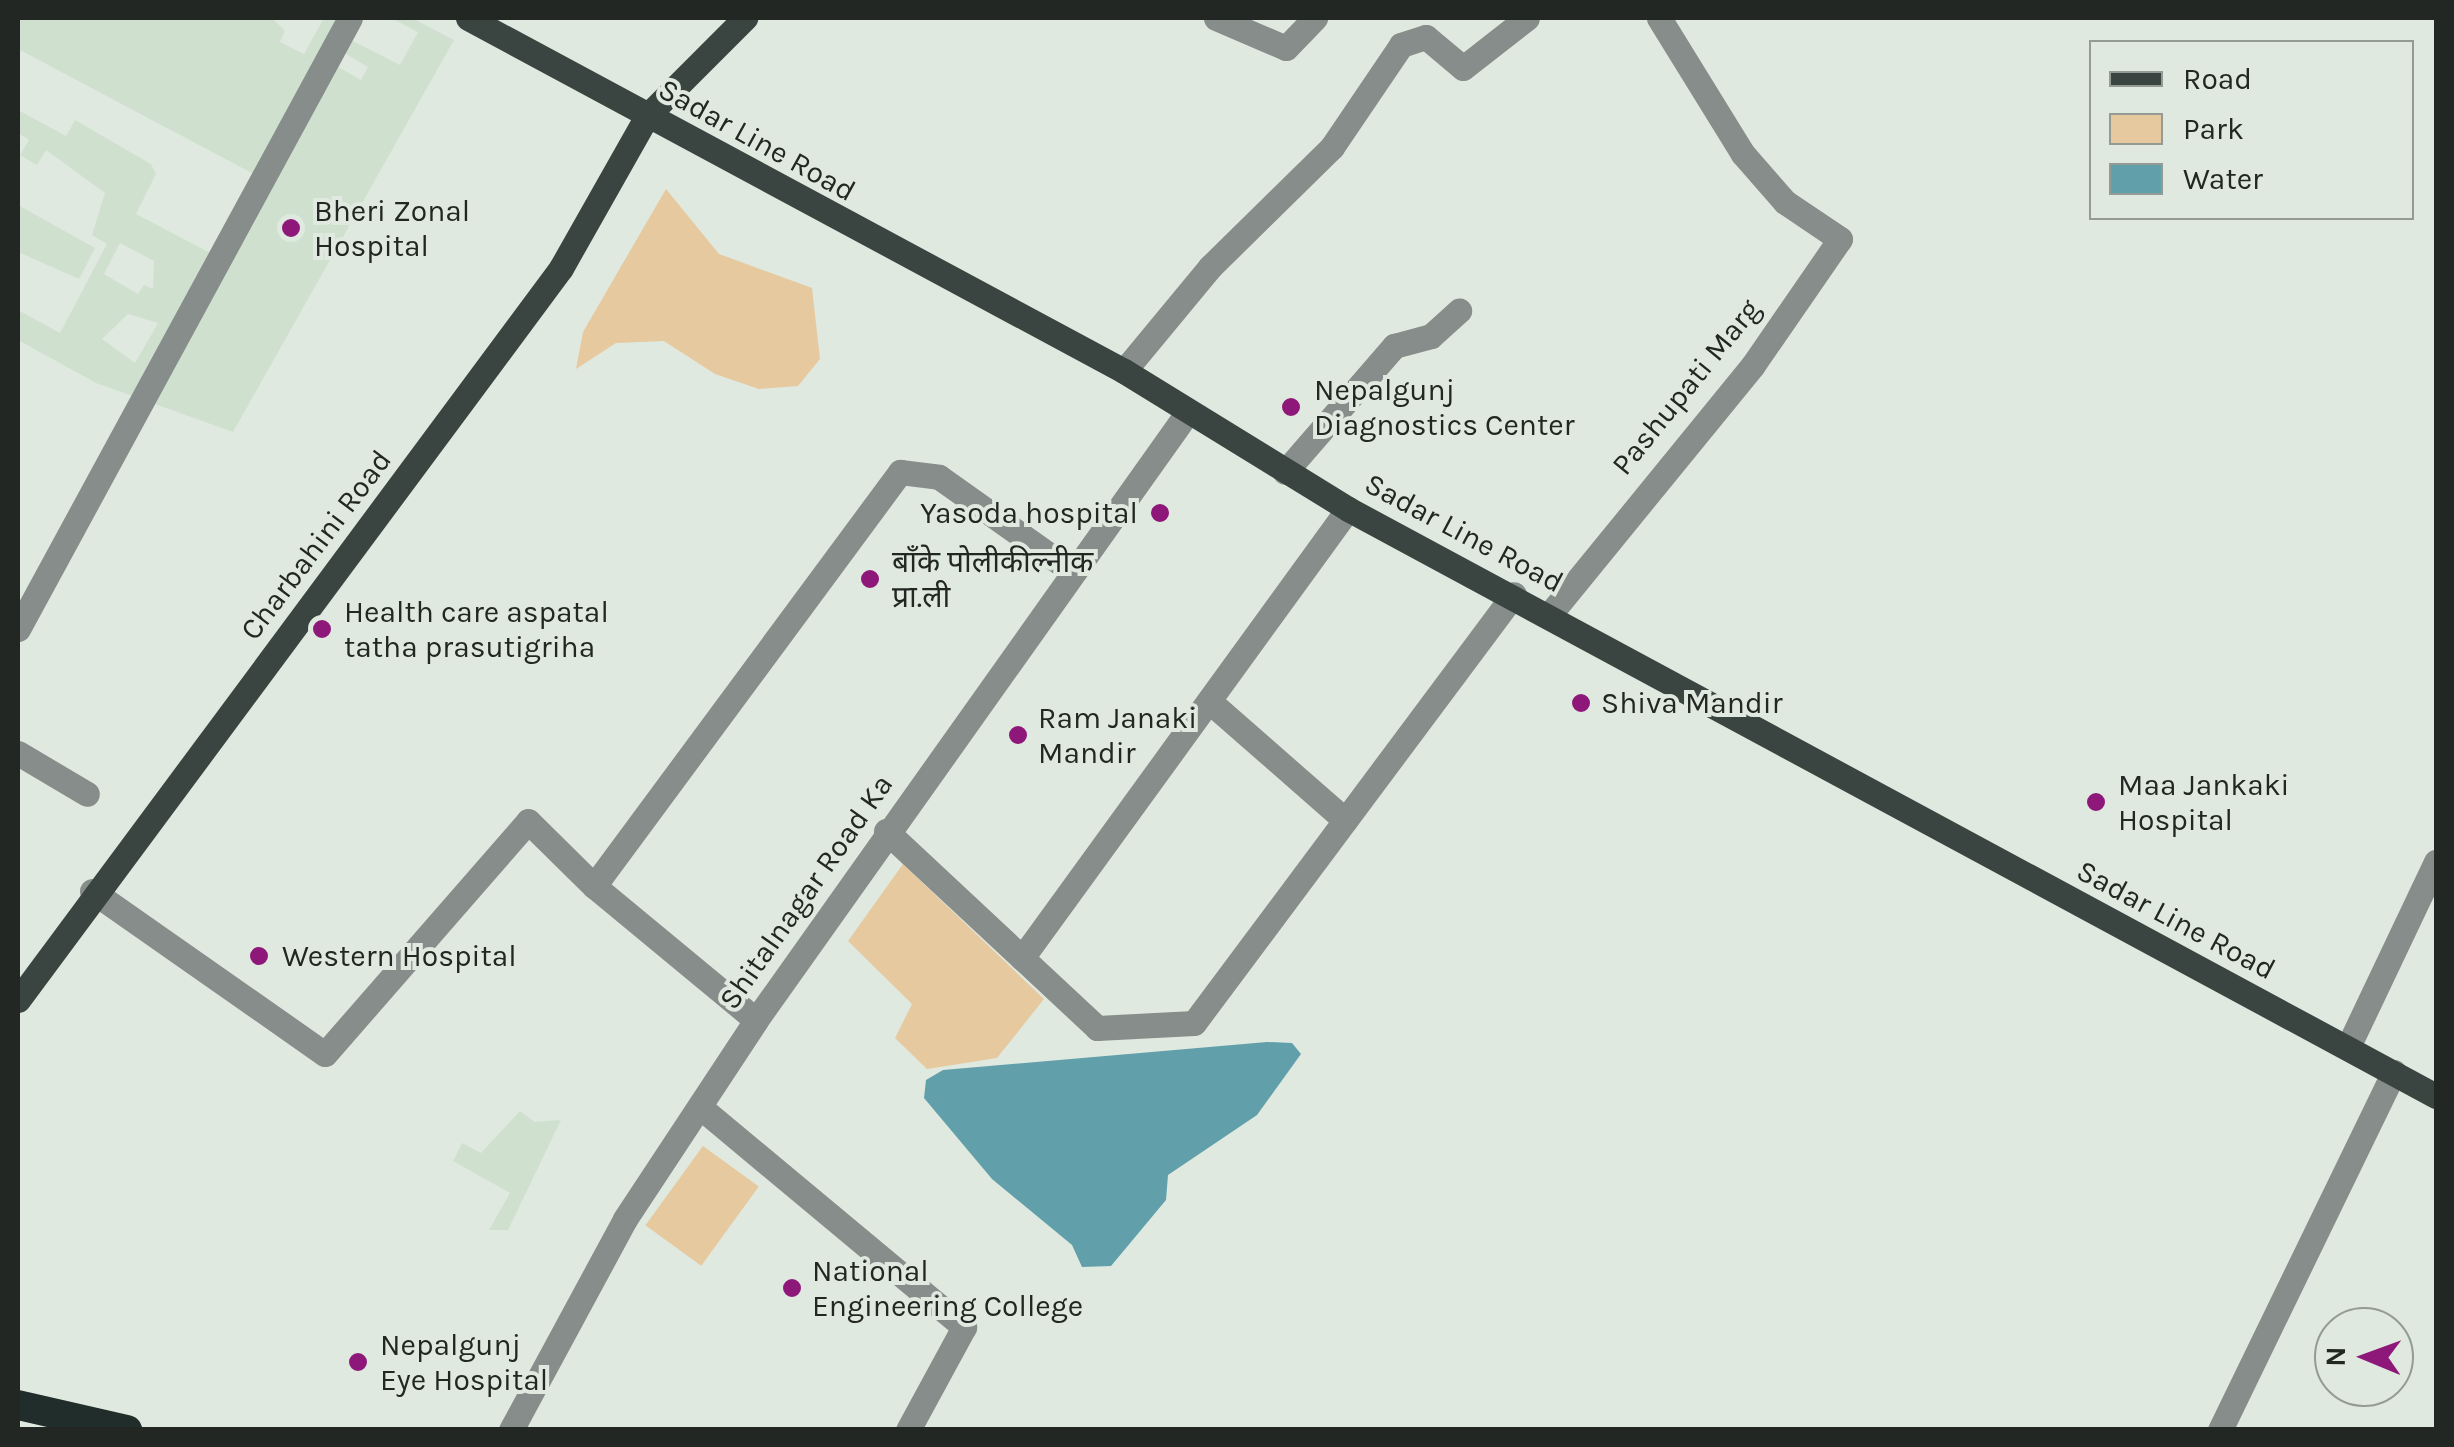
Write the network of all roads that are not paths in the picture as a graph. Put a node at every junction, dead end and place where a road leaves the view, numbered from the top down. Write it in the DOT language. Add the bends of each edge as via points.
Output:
graph roads {
  1 [pos="350,18"];
  2 [pos="468,18"];
  3 [pos="744,18"];
  4 [pos="1216,18"];
  5 [pos="1315,18"];
  6 [pos="1527,18"];
  7 [pos="1659,18"];
  8 [pos="647,116"];
  9 [pos="1459,311"];
  10 [pos="1124,372"];
  11 [pos="1187,413"];
  12 [pos="1285,472"];
  13 [pos="1348,510"];
  14 [pos="1072,571"];
  15 [pos="1514,594"];
  16 [pos="1550,614"];
  17 [pos="18,629"];
  18 [pos="1208,701"];
  19 [pos="18,753"];
  20 [pos="87,794"];
  21 [pos="1345,820"];
  22 [pos="886,830"];
  23 [pos="2436,862"];
  24 [pos="594,886"];
  25 [pos="92,891"];
  26 [pos="1022,958"];
  27 [pos="18,1000"];
  28 [pos="756,1020"];
  29 [pos="2348,1047"];
  30 [pos="2394,1072"];
  31 [pos="2436,1096"];
  32 [pos="700,1107"];
  33 [pos="18,1405"];
  34 [pos="128,1430"];
  35 [pos="511,1430"];
  36 [pos="908,1430"];
  37 [pos="2220,1430"];
  1 -- 17 [label="street"];
  2 -- 8 [label="main road, Sadar Line Road"];
  3 -- 8 [label="main road, Charbahini Road"];
  4 -- 5 [label="street" via="1286,48"];
  6 -- 10 [label="street" via="1463,68 1426,37 1401,45 1332,147 1210,266"];
  7 -- 16 [label="street, Pashupati Marg" via="1742,154 1785,202 1840,239 1753,365"];
  8 -- 10 [label="main road, Sadar Line Road"];
  8 -- 25 [label="main road, Charbahini Road" via="561,268"];
  9 -- 12 [label="street" via="1431,336 1394,346"];
  10 -- 11 [label="main road, Sadar Line Road"];
  11 -- 12 [label="main road, Sadar Line Road"];
  11 -- 14 [label="street, Shitalnagar Road Ka"];
  12 -- 13 [label="main road, Sadar Line Road"];
  13 -- 15 [label="main road, Sadar Line Road"];
  13 -- 18 [label="street"];
  14 -- 22 [label="street, Shitalnagar Road Ka"];
  14 -- 24 [label="street" via="939,477 900,472"];
  15 -- 16 [label="main road, Sadar Line Road"];
  15 -- 21 [label="street"];
  16 -- 29 [label="main road, Sadar Line Road"];
  18 -- 21 [label="street"];
  18 -- 26 [label="street"];
  19 -- 20 [label="street"];
  21 -- 26 [label="street" via="1194,1024 1097,1028"];
  22 -- 26 [label="street"];
  22 -- 28 [label="street, Shitalnagar Road Ka"];
  23 -- 29 [label="street"];
  24 -- 25 [label="street" via="528,821 325,1054"];
  24 -- 28 [label="street"];
  25 -- 27 [label="main road, Charbahini Road"];
  28 -- 32 [label="street, Shitalnagar Road Ka"];
  29 -- 30 [label="main road, Sadar Line Road"];
  30 -- 31 [label="main road, Sadar Line Road"];
  30 -- 37 [label="street"];
  32 -- 35 [label="street, Shitalnagar Road Ka" via="626,1218"];
  32 -- 36 [label="street" via="964,1327"];
  33 -- 34 [label="highway"];
}
